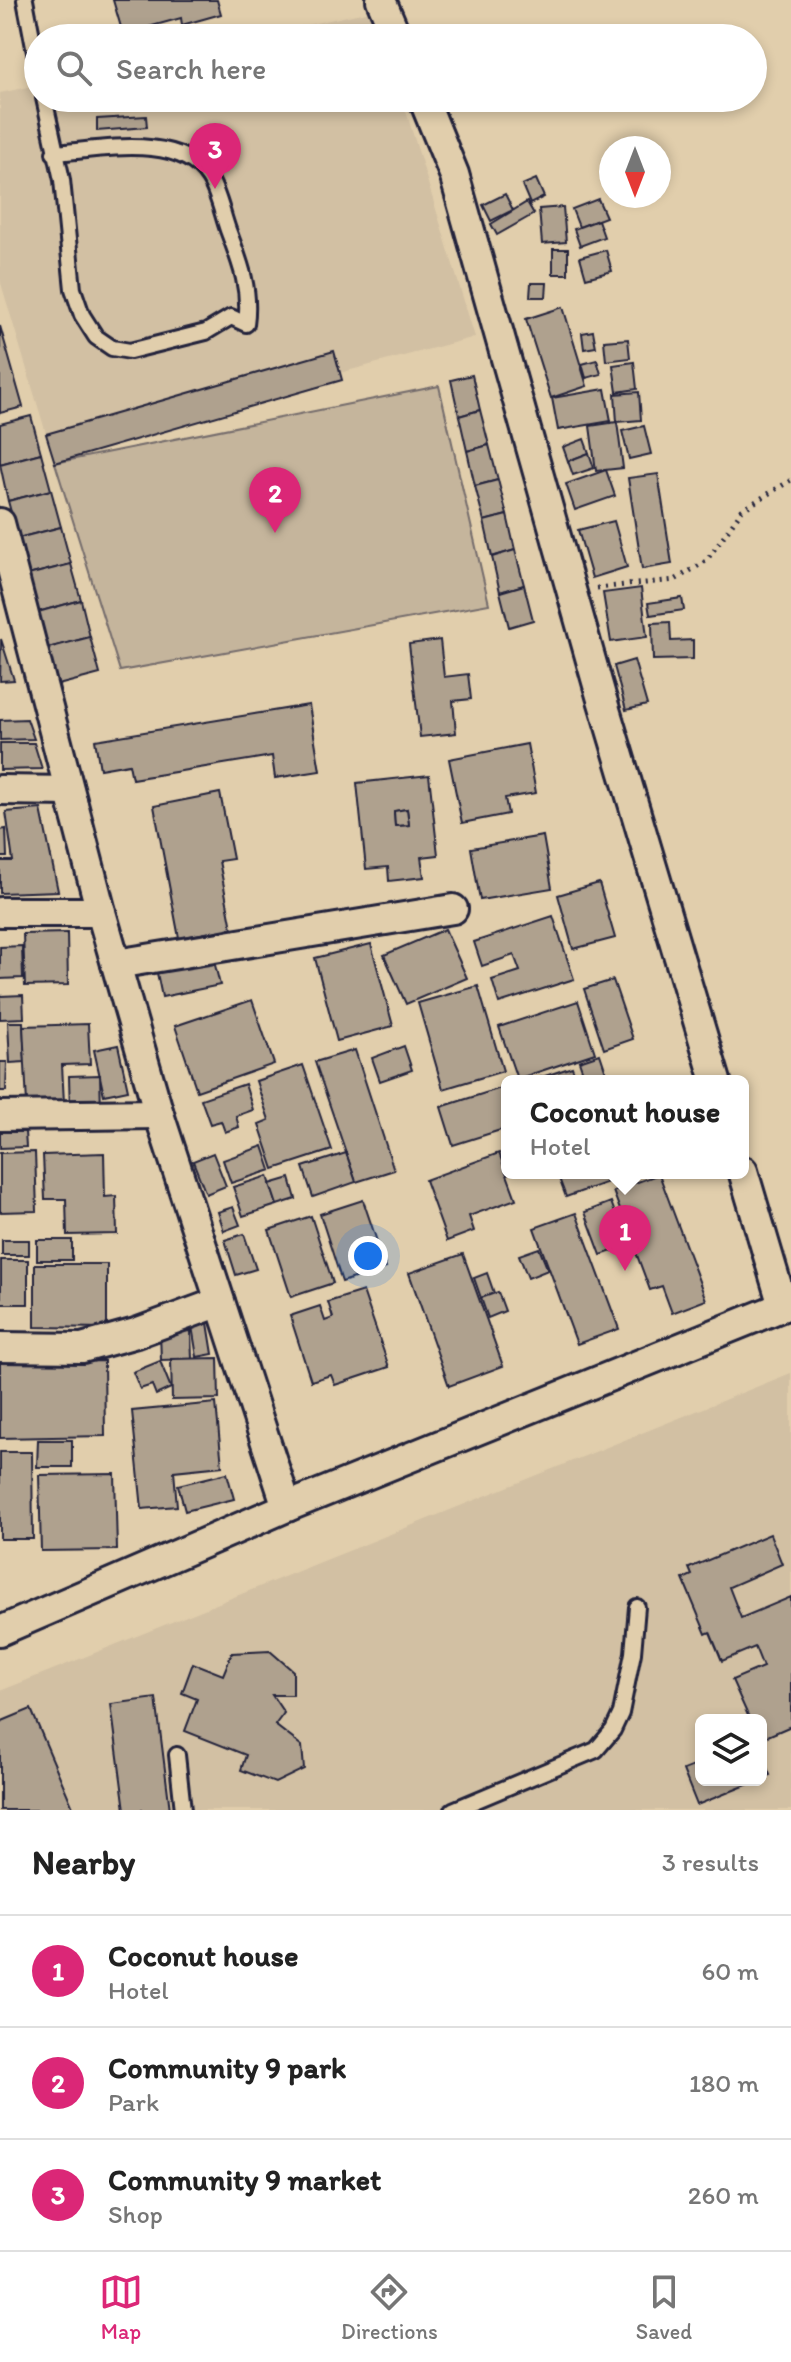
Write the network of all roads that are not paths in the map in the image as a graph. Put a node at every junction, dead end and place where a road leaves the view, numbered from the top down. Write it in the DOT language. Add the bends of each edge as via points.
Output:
graph roads {
  1 [pos="25,0"];
  2 [pos="381,0"];
  3 [pos="30,24"];
  4 [pos="391,24"];
  5 [pos="47,112"];
  6 [pos="429,112"];
  7 [pos="54,153"];
  8 [pos="0,523"];
  9 [pos="7,576"];
  10 [pos="0,790"];
  11 [pos="69,791"];
  12 [pos="453,909"];
  13 [pos="0,912"];
  14 [pos="101,912"];
  15 [pos="116,964"];
  16 [pos="714,1075"];
  17 [pos="159,1114"];
  18 [pos="0,1116"];
  19 [pos="746,1179"];
  20 [pos="220,1302"];
  21 [pos="787,1305"];
  22 [pos="0,1347"];
  23 [pos="287,1507"];
  24 [pos="637,1607"];
  25 [pos="0,1631"];
  26 [pos="177,1755"];
  27 [pos="183,1810"];
  28 [pos="453,1810"];
  1 -- 3 [label="lane"];
  2 -- 4 [label="street"];
  5 -- 7 [label="lane"];
  6 -- 16 [label="street" via="454,174"];
  7 -- 7 [label="lane" via="62,180 73,289 96,337 112,348 130,351 206,332 231,317 246,324 246,278 210,179 196,162 154,147"];
  8 -- 9 [label="street"];
  9 -- 11 [label="street"];
  10 -- 11 [label="street"];
  11 -- 14 [label="street"];
  12 -- 15 [label="street"];
  13 -- 14 [label="street"];
  14 -- 15 [label="street"];
  15 -- 17 [label="street"];
  17 -- 18 [label="street"];
  17 -- 20 [label="street"];
  19 -- 21 [label="street"];
  20 -- 22 [label="street" via="82,1348"];
  20 -- 23 [label="street"];
  21 -- 23 [label="street"];
  23 -- 25 [label="street"];
  24 -- 28 [label="lane" via="621,1713 596,1750"];
  26 -- 27 [label="lane"];
}
